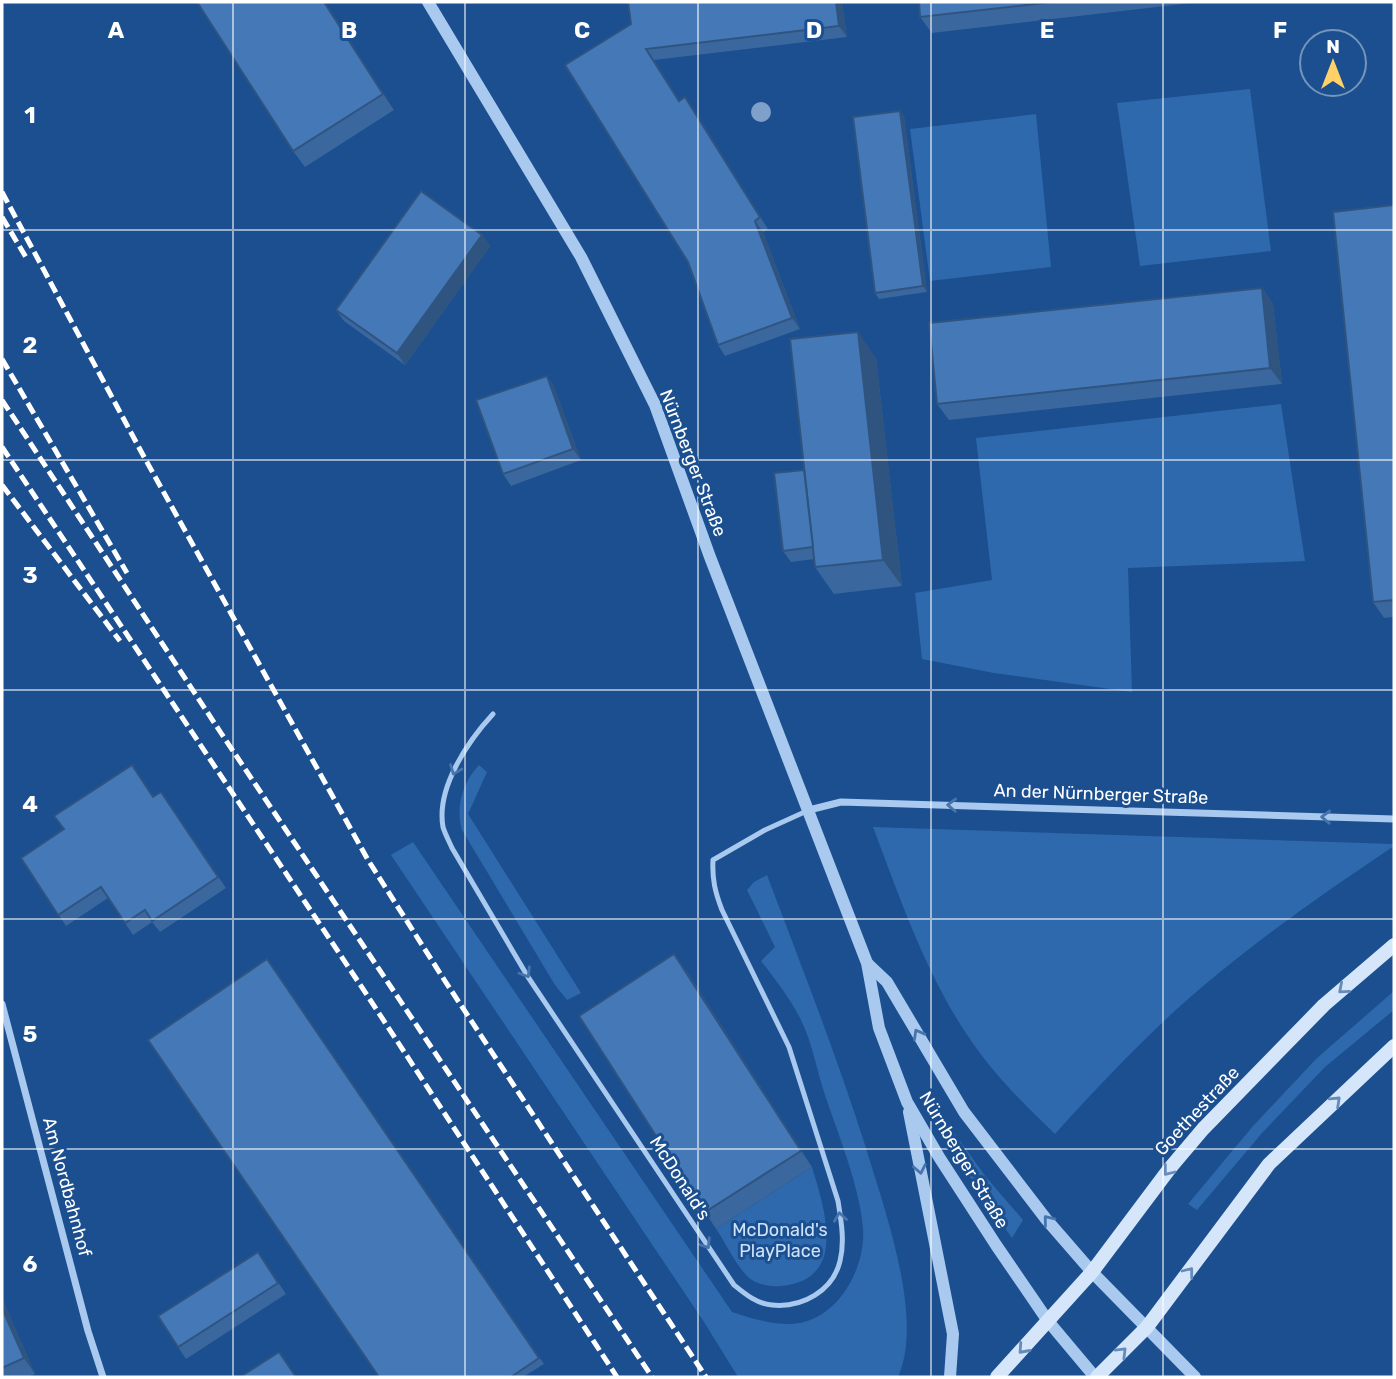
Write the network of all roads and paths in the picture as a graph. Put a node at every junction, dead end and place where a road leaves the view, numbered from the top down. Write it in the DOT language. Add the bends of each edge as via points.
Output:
graph roads {
  1 [pos="428,2"];
  2 [pos="494,714"];
  3 [pos="809,810"];
  4 [pos="1394,819"];
  5 [pos="1394,945"];
  6 [pos="867,963"];
  7 [pos="2,1004"];
  8 [pos="1394,1046"];
  9 [pos="907,1102"];
  10 [pos="1092,1272"];
  11 [pos="1048,1321"];
  12 [pos="1147,1326"];
  13 [pos="103,1377"];
  14 [pos="950,1377"];
  15 [pos="998,1377"];
  16 [pos="1096,1377"];
  17 [pos="1195,1377"];
  1 -- 3 [label="street, Nürnberger Straße" via="581,257 655,405"];
  2 -- 3 [label="lane, McDonald's, one-way" via="461,754 442,807 443,828 452,848 528,977 734,1285 749,1298 771,1305 796,1304 816,1296 830,1281 840,1262 841,1221 789,1046 715,892 713,860"];
  4 -- 3 [label="street, An der Nürnberger Straße, one-way" via="841,802"];
  3 -- 6 [label="street, Nürnberger Straße"];
  5 -- 10 [label="main road, Goethestraße, one-way" via="1324,1005 1203,1129"];
  6 -- 9 [label="street, Nürnberger Straße" via="879,1028"];
  10 -- 6 [label="street, Nürnberger Straße, one-way" via="964,1112 887,982"];
  7 -- 13 [label="street, Am Nordbahnhof"];
  12 -- 8 [label="main road, one-way" via="1269,1164"];
  9 -- 11 [label="street, Nürnberger Straße"];
  9 -- 14 [label="street, one-way" via="953,1334"];
  10 -- 11 [label="main road, Goethestraße"];
  10 -- 12 [label="street, Nürnberger Straße"];
  11 -- 15 [label="main road, Goethestraße, one-way"];
  11 -- 16 [label="street, Nürnberger Straße"];
  16 -- 12 [label="main road, one-way"];
  12 -- 17 [label="street, Nürnberger Straße"];
}
